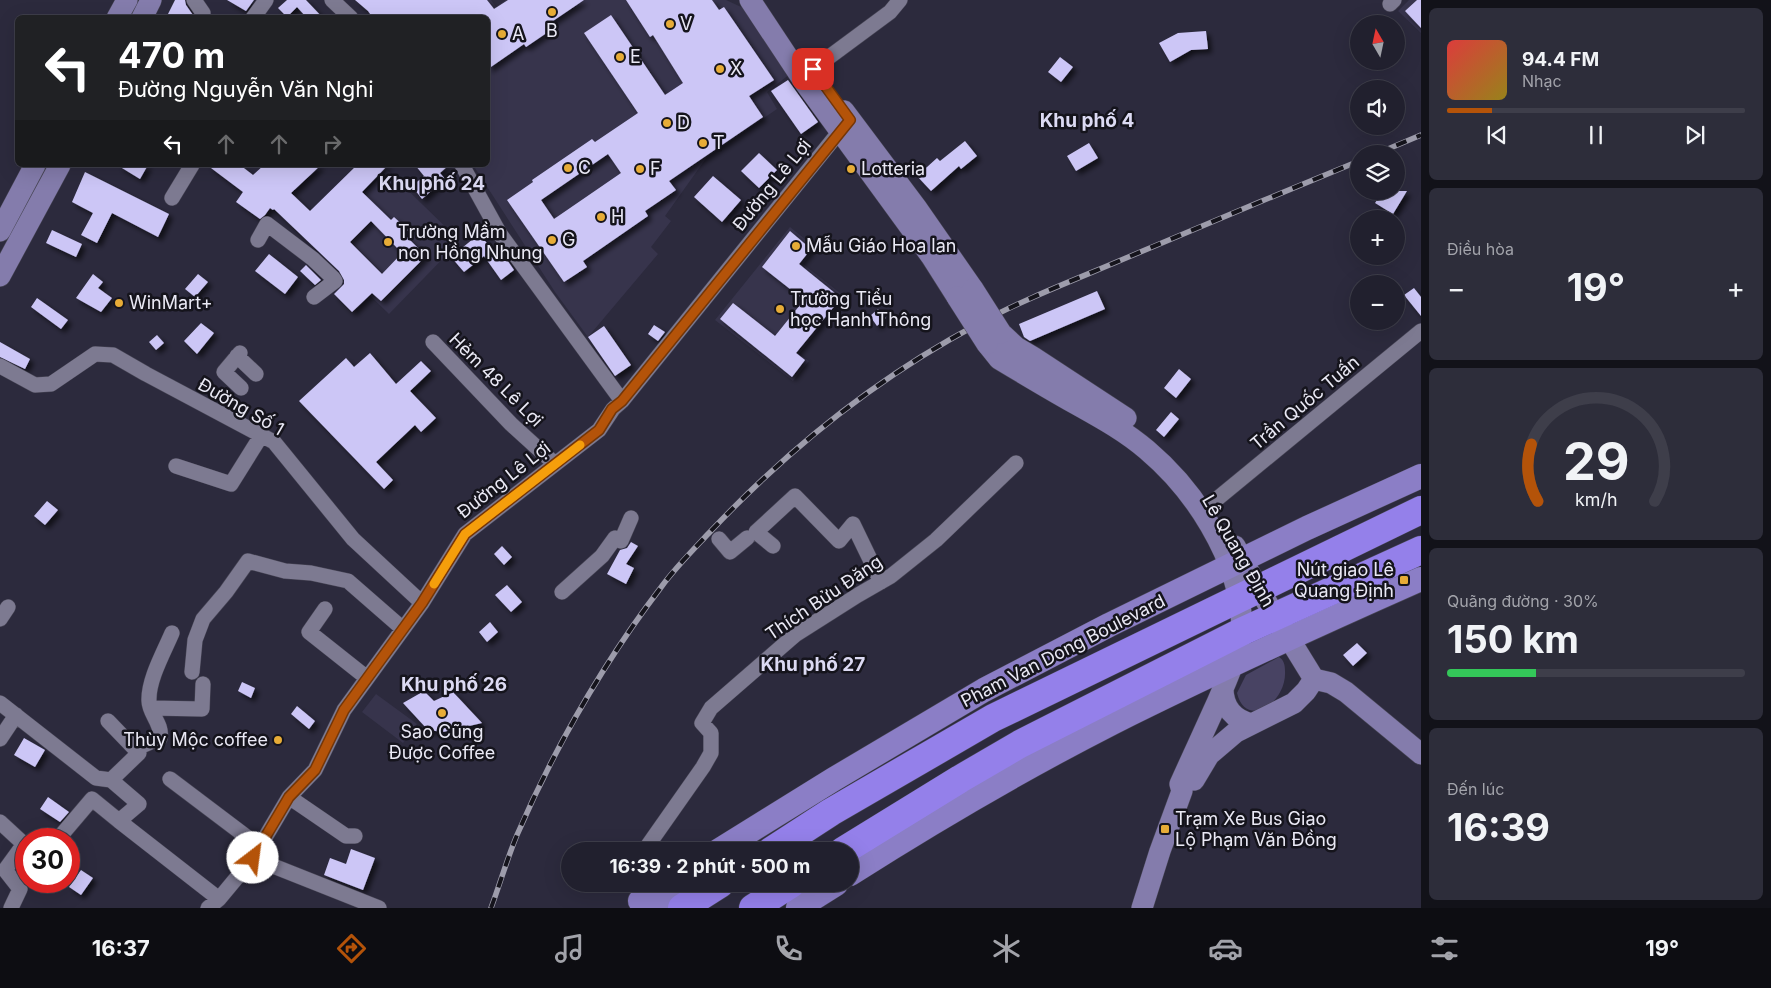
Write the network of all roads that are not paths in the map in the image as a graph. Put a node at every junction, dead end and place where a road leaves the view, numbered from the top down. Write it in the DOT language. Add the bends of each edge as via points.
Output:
graph roads {
  1 [pos="127,0"];
  2 [pos="151,0"];
  3 [pos="194,0"];
  4 [pos="266,0"];
  5 [pos="332,0"];
  6 [pos="750,0"];
  7 [pos="764,0"];
  8 [pos="900,0"];
  9 [pos="203,13"];
  10 [pos="119,15"];
  11 [pos="144,15"];
  12 [pos="255,15"];
  13 [pos="348,15"];
  14 [pos="813,69"];
  15 [pos="845,125"];
  16 [pos="34,167"];
  17 [pos="59,167"];
  18 [pos="191,167"];
  19 [pos="463,167"];
  20 [pos="172,198"];
  21 [pos="0,231"];
  22 [pos="258,240"];
  23 [pos="0,276"];
  24 [pos="314,297"];
  25 [pos="1421,331"];
  26 [pos="994,339"];
  27 [pos="433,342"];
  28 [pos="0,366"];
  29 [pos="256,374"];
  30 [pos="241,388"];
  31 [pos="622,401"];
  32 [pos="260,436"];
  33 [pos="1016,463"];
  34 [pos="556,464"];
  35 [pos="176,466"];
  36 [pos="1421,476"];
  37 [pos="1212,503"];
  38 [pos="1421,510"];
  39 [pos="631,518"];
  40 [pos="747,538"];
  41 [pos="719,539"];
  42 [pos="773,546"];
  43 [pos="1421,550"];
  44 [pos="1236,563"];
  45 [pos="1421,579"];
  46 [pos="881,582"];
  47 [pos="562,592"];
  48 [pos="1248,593"];
  49 [pos="422,603"];
  50 [pos="324,609"];
  51 [pos="1282,627"];
  52 [pos="404,629"];
  53 [pos="1241,632"];
  54 [pos="172,633"];
  55 [pos="1233,664"];
  56 [pos="192,672"];
  57 [pos="367,678"];
  58 [pos="1314,679"];
  59 [pos="203,684"];
  60 [pos="1223,688"];
  61 [pos="0,703"];
  62 [pos="151,708"];
  63 [pos="16,715"];
  64 [pos="108,721"];
  65 [pos="1252,724"];
  66 [pos="0,739"];
  67 [pos="135,749"];
  68 [pos="1421,754"];
  69 [pos="170,779"];
  70 [pos="111,780"];
  71 [pos="1182,791"];
  72 [pos="289,797"];
  73 [pos="119,821"];
  74 [pos="0,822"];
  75 [pos="67,828"];
  76 [pos="15,836"];
  77 [pos="355,836"];
  78 [pos="650,842"];
  79 [pos="732,842"];
  80 [pos="784,842"];
  81 [pos="858,842"];
  82 [pos="257,852"];
  83 [pos="15,858"];
  84 [pos="859,868"];
  85 [pos="15,883"];
  86 [pos="649,892"];
  87 [pos="708,892"];
  88 [pos="778,892"];
  89 [pos="823,892"];
  90 [pos="18,893"];
  91 [pos="636,898"];
  92 [pos="213,904"];
  93 [pos="686,906"];
  94 [pos="10,908"];
  95 [pos="379,908"];
  96 [pos="753,908"];
  97 [pos="798,908"];
  98 [pos="1142,908"];
  1 -- 10 [label="main road"];
  2 -- 11 [label="main road"];
  3 -- 9 [label="street"];
  4 -- 12 [label="street"];
  5 -- 13 [label="street"];
  6 -- 15 [label="main road" via="805,83"];
  7 -- 14 [label="main road"];
  8 -- 14 [label="street" via="890,12"];
  14 -- 15 [label="main road"];
  15 -- 26 [label="main road, bridge" via="916,207"];
  15 -- 31 [label="street, Đường Lê Lợi"];
  16 -- 21 [label="main road"];
  17 -- 23 [label="main road"];
  18 -- 20 [label="street"];
  19 -- 31 [label="street" via="500,234"];
  22 -- 24 [label="street" via="267,224 333,278 335,281"];
  25 -- 37 [label="street, Trần Quốc Tuấn"];
  26 -- 37 [label="main road, Lê Quang Định" via="1033,356 1124,415 1189,474"];
  26 -- 44 [label="main road, Lê Quang Định" via="999,359 1112,425 1147,450 1198,505"];
  27 -- 34 [label="street, Hẻm 48 Lê Lợi" via="511,424"];
  28 -- 32 [label="street, Đường Số 1" via="35,384 51,384 95,354 113,354"];
  29 -- 30 [label="street" via="238,355 224,372"];
  31 -- 34 [label="street, Đường Lê Lợi" via="612,409 599,430"];
  32 -- 35 [label="street" via="231,484"];
  32 -- 49 [label="street, Đường Số 1" via="274,442 353,539"];
  33 -- 46 [label="street, Thích Bửu Đăng" via="936,540"];
  34 -- 49 [label="street, Đường Lê Lợi" via="465,534"];
  36 -- 44 [label="main road, Pham Van Dong Boulevard"];
  37 -- 44 [label="main road, Lê Quang Định"];
  38 -- 48 [label="highway, Pham Van Dong Boulevard"];
  39 -- 47 [label="street" via="621,541 615,538 602,556"];
  40 -- 41 [label="street" via="730,552"];
  42 -- 46 [label="street" via="756,532 795,496 839,541 853,524"];
  43 -- 51 [label="highway"];
  44 -- 48 [label="main road, Lê Quang Định"];
  44 -- 79 [label="main road, Pham Van Dong Boulevard" via="984,690"];
  45 -- 51 [label="main road"];
  46 -- 78 [label="street, Thích Bửu Đăng" via="795,635 711,708 702,724 711,733 711,753"];
  48 -- 51 [label="main road, Lê Quang Định"];
  48 -- 53 [label="main road, Lê Quang Định"];
  48 -- 80 [label="highway, Pham Van Dong Boulevard" via="993,718"];
  49 -- 52 [label="street, Đường Lê Lợi"];
  50 -- 57 [label="street" via="309,632"];
  51 -- 53 [label="highway"];
  51 -- 55 [label="main road"];
  51 -- 58 [label="main road, Lê Quang Định"];
  52 -- 56 [label="street" via="348,582 248,561 203,619 194,640"];
  52 -- 57 [label="street, Đường Lê Lợi"];
  53 -- 55 [label="main road, Lê Quang Định"];
  53 -- 81 [label="highway" via="1020,744"];
  54 -- 62 [label="street" via="151,684"];
  55 -- 60 [label="main road, Lê Quang Định"];
  55 -- 84 [label="main road" via="1060,751 921,829"];
  57 -- 72 [label="street, Đường Lê Lợi" via="344,710 315,770"];
  58 -- 65 [label="main road, Lê Quang Định" via="1294,703"];
  58 -- 68 [label="main road" via="1331,683 1346,692"];
  59 -- 62 [label="street" via="202,708"];
  60 -- 65 [label="main road" via="1224,701 1231,713"];
  60 -- 71 [label="main road, Lê Quang Định" via="1180,784"];
  61 -- 63 [label="street"];
  62 -- 67 [label="street" via="162,732 160,738"];
  63 -- 66 [label="street"];
  63 -- 70 [label="street" via="96,778"];
  64 -- 67 [label="street"];
  65 -- 71 [label="main road, Lê Quang Định" via="1236,732 1209,756 1189,788"];
  67 -- 70 [label="street" via="139,753"];
  69 -- 82 [label="street"];
  70 -- 73 [label="street" via="139,804"];
  71 -- 98 [label="main road, Lê Quang Định"];
  72 -- 77 [label="street" via="346,836"];
  72 -- 82 [label="street, Đường Lê Lợi"];
  73 -- 75 [label="street" via="92,799"];
  73 -- 92 [label="street"];
  74 -- 76 [label="street"];
  82 -- 92 [label="street, Đường Lê Lợi"];
  82 -- 95 [label="street"];
  83 -- 85 [label="street" via="5,870"];
  86 -- 91 [label="main road"];
  87 -- 93 [label="highway"];
  88 -- 96 [label="highway"];
  89 -- 97 [label="main road"];
  90 -- 94 [label="street"];
  91 -- 93 [label="main road"];
}
